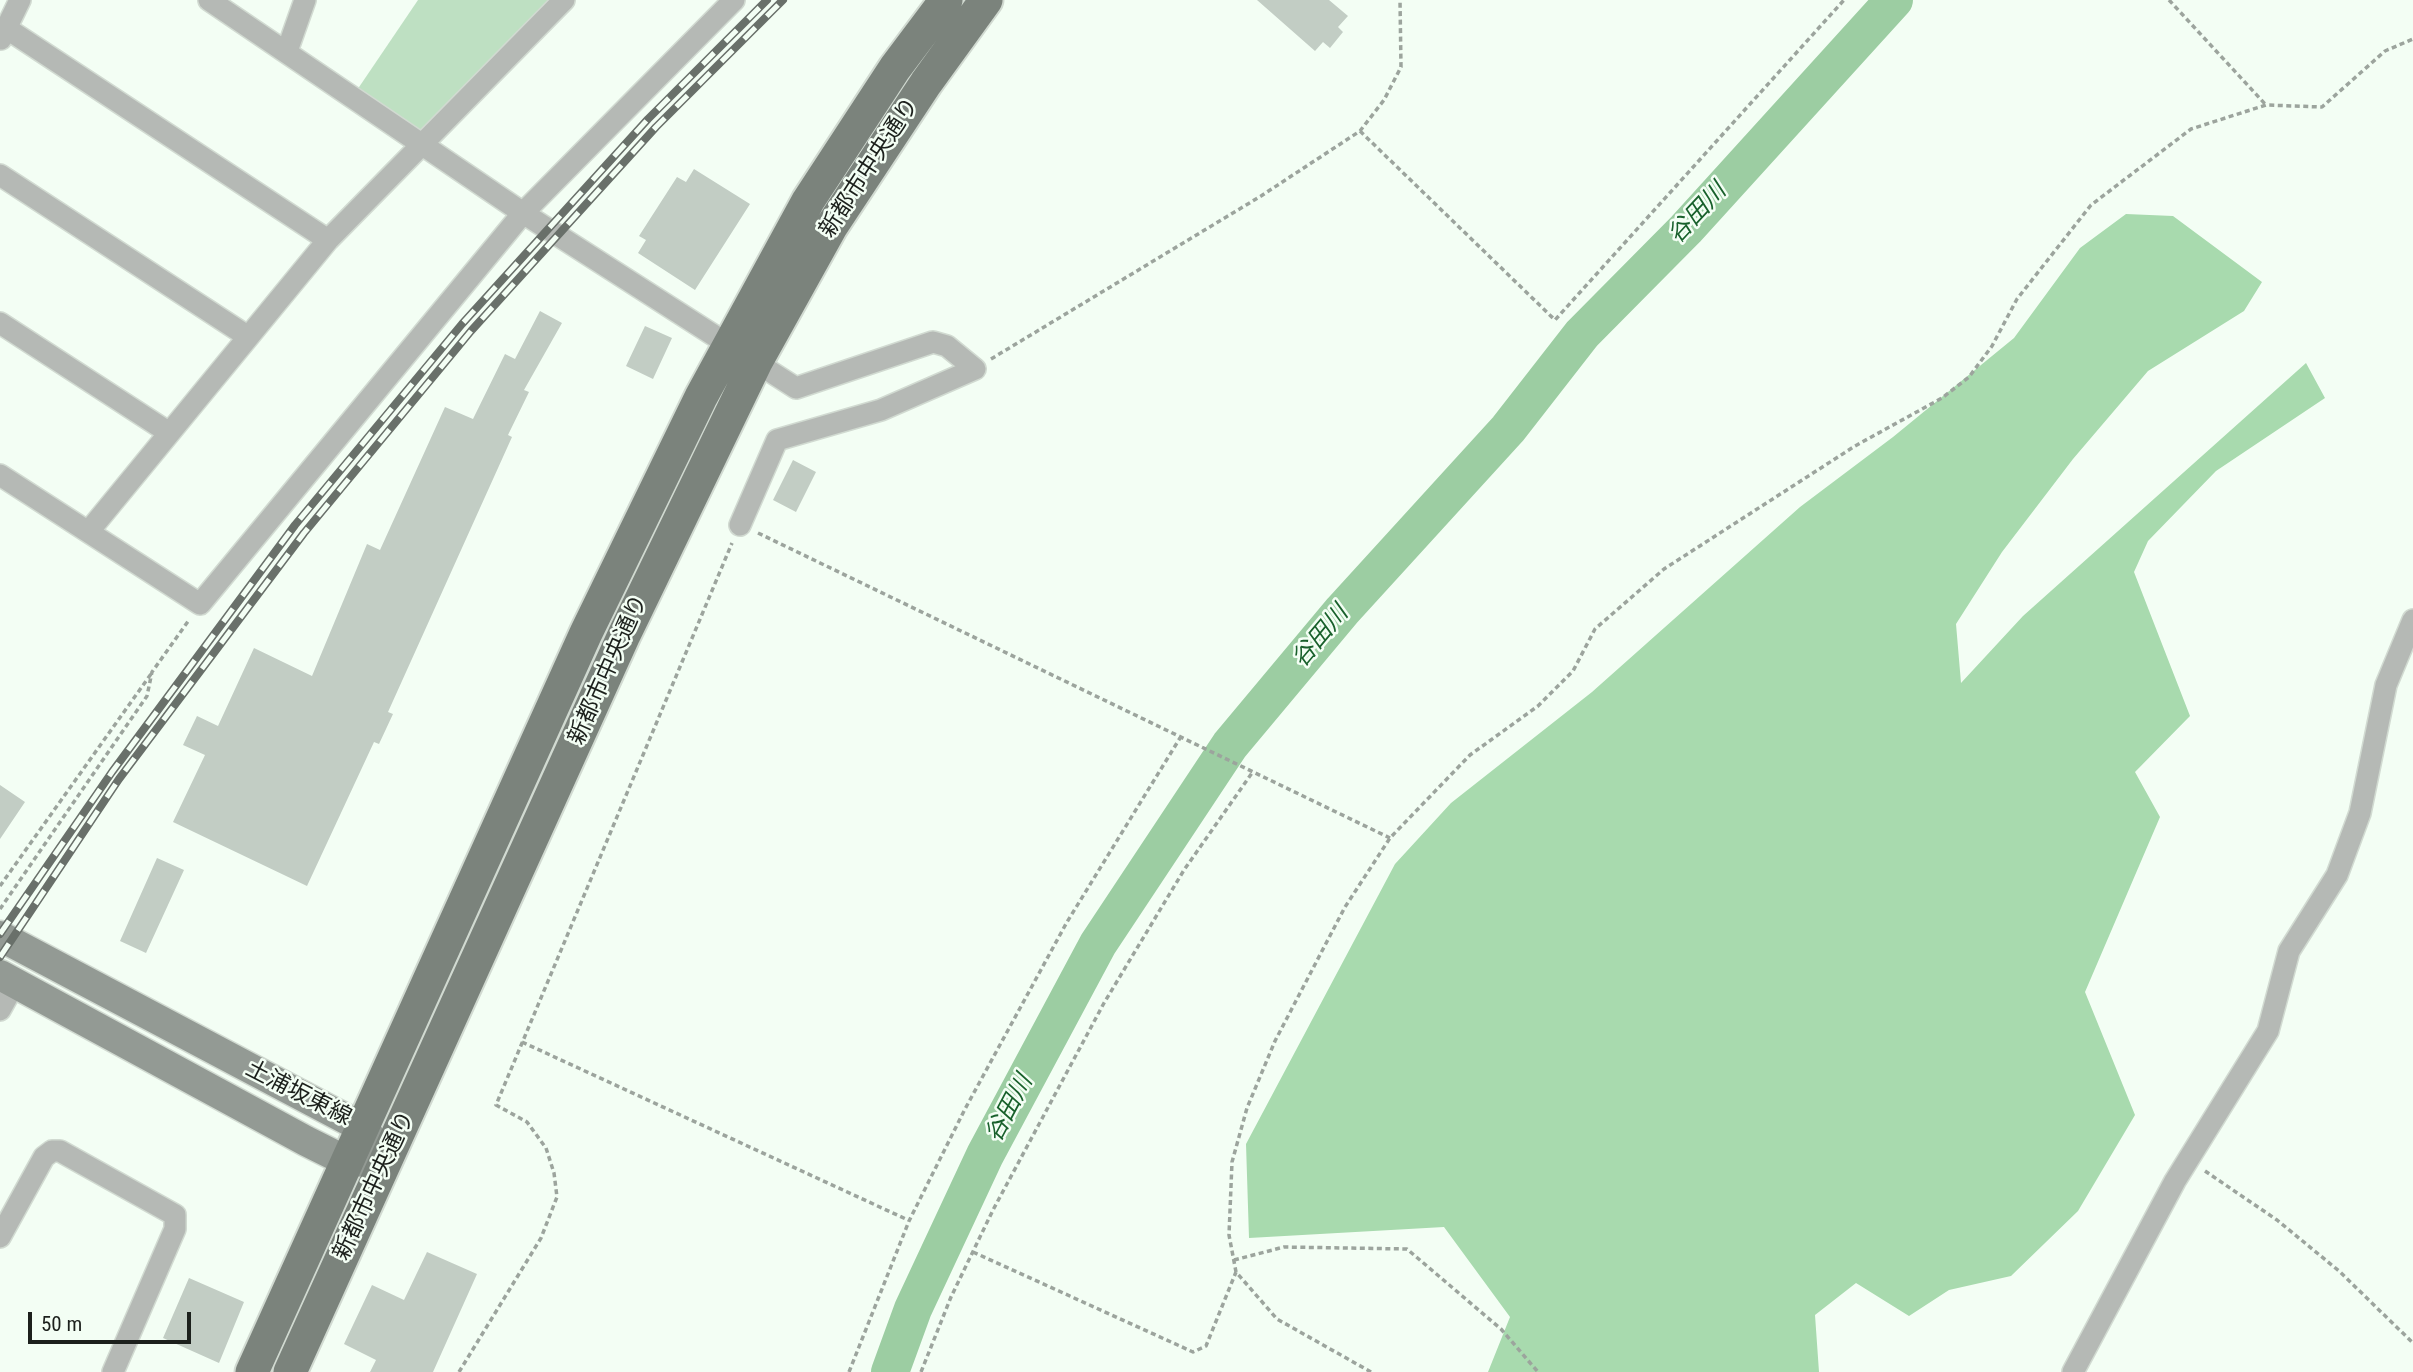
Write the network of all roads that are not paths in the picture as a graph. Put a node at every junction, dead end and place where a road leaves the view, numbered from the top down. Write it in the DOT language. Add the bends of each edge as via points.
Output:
graph roads {
  1 [pos="20,0"];
  2 [pos="209,0"];
  3 [pos="305,0"];
  4 [pos="564,0"];
  5 [pos="734,0"];
  6 [pos="946,0"];
  7 [pos="986,0"];
  8 [pos="3,34"];
  9 [pos="287,51"];
  10 [pos="424,144"];
  11 [pos="0,175"];
  12 [pos="523,213"];
  13 [pos="328,240"];
  14 [pos="0,323"];
  15 [pos="247,335"];
  16 [pos="728,344"];
  17 [pos="756,362"];
  18 [pos="169,432"];
  19 [pos="0,475"];
  20 [pos="740,525"];
  21 [pos="89,531"];
  22 [pos="2413,620"];
  23 [pos="0,936"];
  24 [pos="8,979"];
  25 [pos="0,1010"];
  26 [pos="363,1128"];
  27 [pos="387,1160"];
  28 [pos="348,1162"];
  29 [pos="3,1223"];
  30 [pos="113,1372"];
  31 [pos="252,1372"];
  32 [pos="290,1372"];
  33 [pos="2073,1372"];
  1 -- 8 [label="street"];
  2 -- 9 [label="street"];
  3 -- 9 [label="street"];
  4 -- 10 [label="street"];
  5 -- 12 [label="street"];
  6 -- 16 [label="main road, 新都市中央通り" via="850,134"];
  7 -- 17 [label="main road, 新都市中央通り" via="831,226"];
  8 -- 13 [label="street"];
  9 -- 10 [label="street"];
  10 -- 12 [label="street"];
  10 -- 13 [label="street"];
  11 -- 15 [label="street"];
  12 -- 16 [label="street"];
  12 -- 21 [label="street" via="200,604"];
  13 -- 15 [label="street"];
  14 -- 18 [label="street"];
  15 -- 18 [label="street"];
  16 -- 17 [label="street"];
  16 -- 26 [label="main road, 新都市中央通り" via="586,633"];
  17 -- 20 [label="street" via="796,388 933,342 947,346 975,369 881,410 777,440"];
  17 -- 27 [label="main road, 新都市中央通り" via="624,635"];
  18 -- 21 [label="street"];
  19 -- 21 [label="street"];
  22 -- 33 [label="street" via="2386,684 2360,813 2337,875 2289,951 2268,1031 2188,1160"];
  23 -- 26 [label="main road, 土浦坂東線"];
  24 -- 25 [label="street"];
  24 -- 28 [label="main road, 土浦坂東線"];
  26 -- 27 [label="main road, 土浦坂東線"];
  26 -- 28 [label="main road, 新都市中央通り"];
  27 -- 28 [label="main road, 土浦坂東線"];
  27 -- 32 [label="main road, 新都市中央通り"];
  28 -- 31 [label="main road, 新都市中央通り"];
  29 -- 30 [label="street" via="52,1151 60,1151 175,1215 175,1229"];
}
